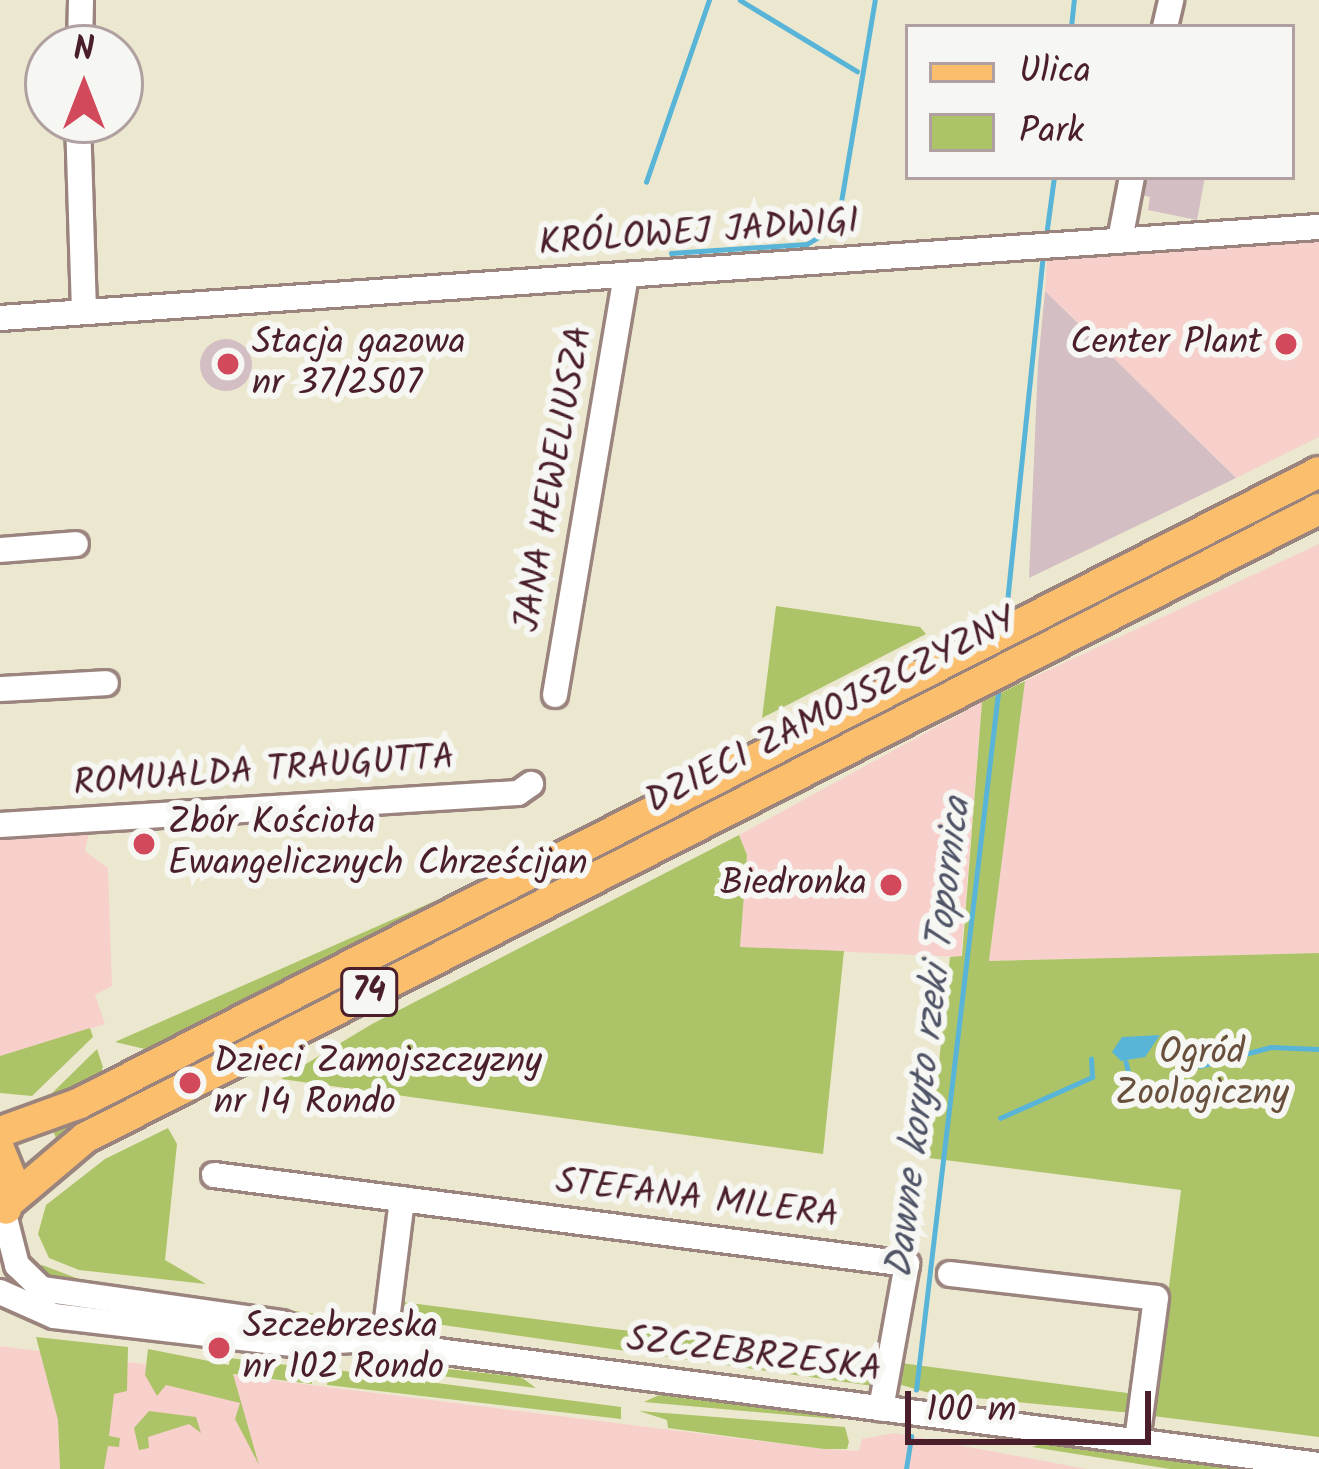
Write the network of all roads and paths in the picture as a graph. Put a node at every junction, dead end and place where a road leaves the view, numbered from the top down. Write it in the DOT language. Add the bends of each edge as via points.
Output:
graph roads {
  1 [pos="79,144"];
  2 [pos="1131,180"];
  3 [pos="1319,227"];
  4 [pos="1120,240"];
  5 [pos="626,274"];
  6 [pos="84,312"];
  7 [pos="0,318"];
  8 [pos="1319,472"];
  9 [pos="1319,509"];
  10 [pos="76,544"];
  11 [pos="0,550"];
  12 [pos="106,683"];
  13 [pos="0,689"];
  14 [pos="555,695"];
  15 [pos="530,784"];
  16 [pos="0,825"];
  17 [pos="0,1132"];
  18 [pos="0,1150"];
  19 [pos="214,1175"];
  20 [pos="402,1199"];
  21 [pos="5,1212"];
  22 [pos="950,1274"];
  23 [pos="0,1292"];
  24 [pos="322,1338"];
  25 [pos="384,1344"];
  26 [pos="881,1409"];
  27 [pos="1137,1441"];
  28 [pos="1319,1465"];
  1 -- 6 [label="street"];
  2 -- 4 [label="street"];
  3 -- 4 [label="street, KRÓLOWEJ JADWIGI"];
  4 -- 5 [label="street, KRÓLOWEJ JADWIGI"];
  5 -- 6 [label="street, KRÓLOWEJ JADWIGI"];
  5 -- 14 [label="street, JANA HEWELIUSZA"];
  6 -- 7 [label="street, KRÓLOWEJ JADWIGI"];
  8 -- 17 [label="main road, DZIECI ZAMOJSZCZYZNY / 74" via="80,1103"];
  9 -- 21 [label="main road, DZIECI ZAMOJSZCZYZNY / 74" via="85,1138"];
  10 -- 11 [label="street"];
  12 -- 13 [label="street"];
  15 -- 16 [label="street, ROMUALDA TRAUGUTTA" via="518,793"];
  18 -- 21 [label="main road" via="11,1178"];
  19 -- 20 [label="street, STEFANA MILERA"];
  20 -- 25 [label="street"];
  20 -- 26 [label="street, STEFANA MILERA" via="908,1264"];
  21 -- 24 [label="street, SZCZEBRZESKA" via="17,1265 42,1289 281,1323"];
  22 -- 27 [label="street" via="1156,1298"];
  23 -- 24 [label="street, SZCZEBRZESKA" via="54,1316 292,1344"];
  24 -- 25 [label="street, SZCZEBRZESKA"];
  25 -- 26 [label="street, SZCZEBRZESKA"];
  26 -- 27 [label="street, SZCZEBRZESKA"];
  27 -- 28 [label="street, SZCZEBRZESKA"];
}
